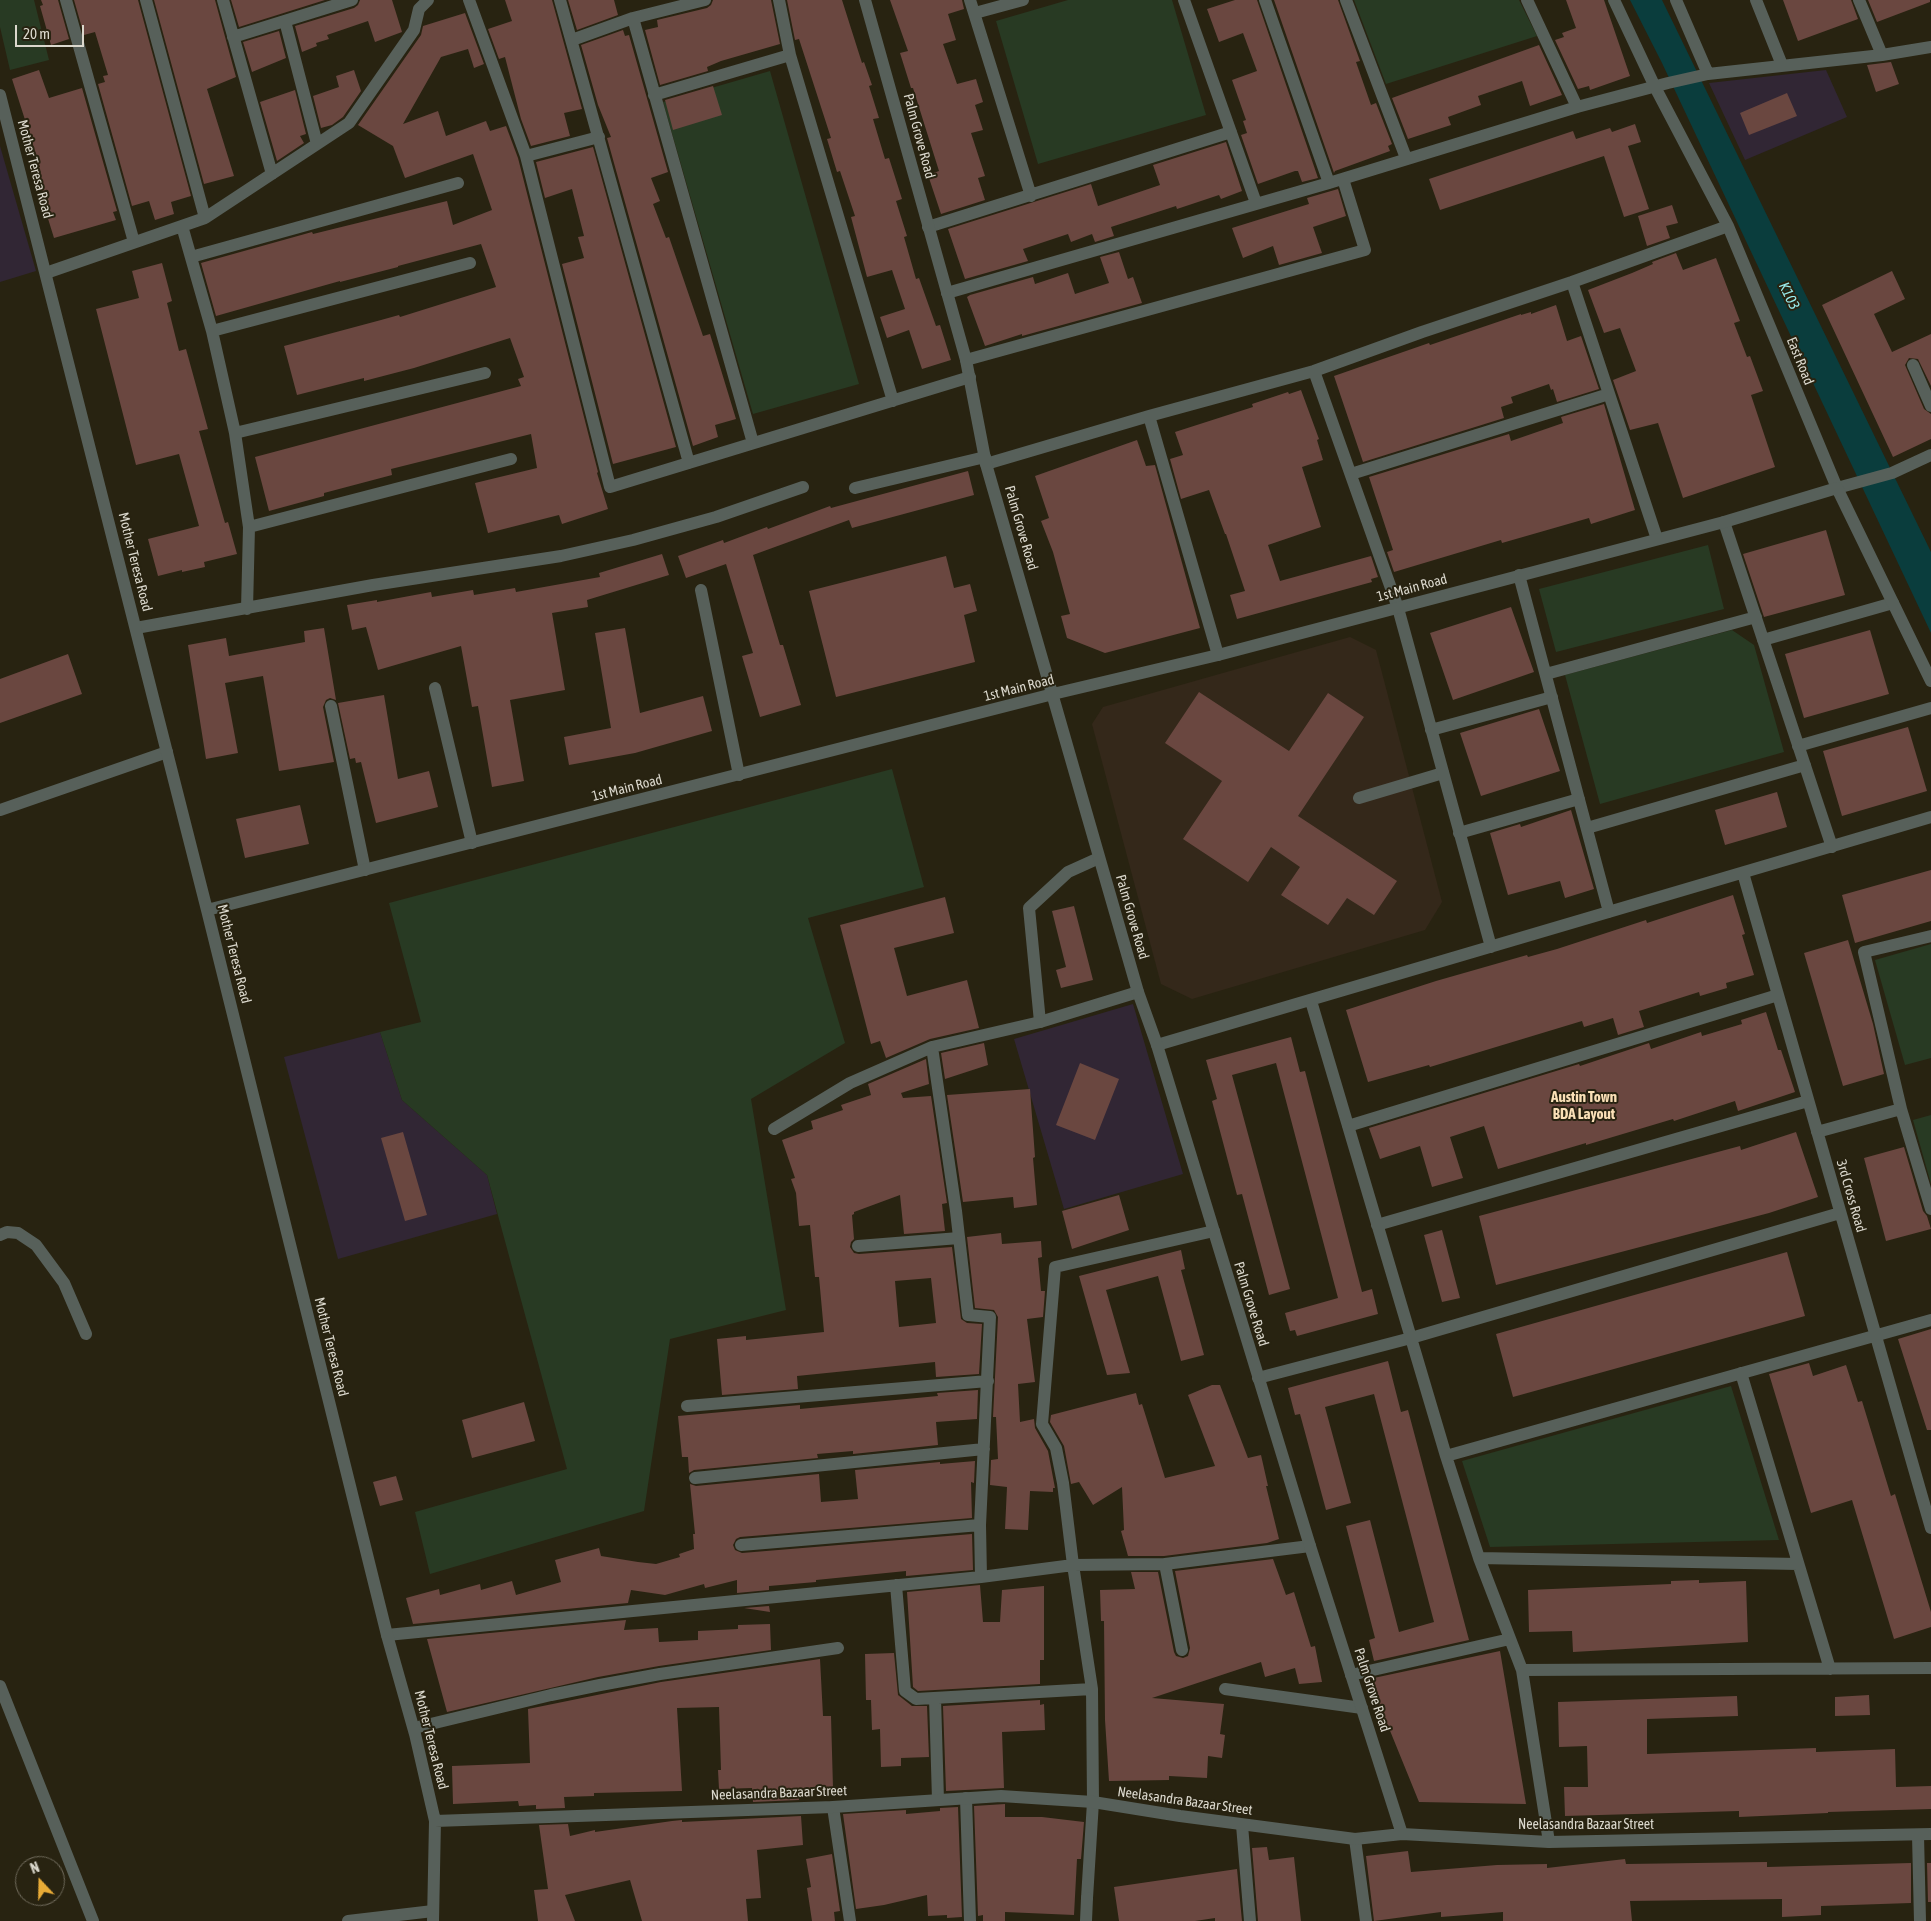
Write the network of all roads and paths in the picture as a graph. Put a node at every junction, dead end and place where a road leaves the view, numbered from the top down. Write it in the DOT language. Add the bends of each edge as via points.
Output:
graph roads {
  1 [pos="66,0"];
  2 [pos="146,0"];
  3 [pos="223,0"];
  4 [pos="352,0"];
  5 [pos="428,0"];
  6 [pos="469,0"];
  7 [pos="560,0"];
  8 [pos="705,0"];
  9 [pos="779,0"];
  10 [pos="865,0"];
  11 [pos="970,0"];
  12 [pos="1023,0"];
  13 [pos="1184,0"];
  14 [pos="1265,0"];
  15 [pos="1346,0"];
  16 [pos="1527,0"];
  17 [pos="1614,0"];
  18 [pos="1676,0"];
  19 [pos="1756,0"];
  20 [pos="1859,0"];
  21 [pos="974,14"];
  22 [pos="633,18"];
  23 [pos="285,21"];
  24 [pos="233,37"];
  25 [pos="572,40"];
  26 [pos="1931,47"];
  27 [pos="790,55"];
  28 [pos="1882,55"];
  29 [pos="1782,65"];
  30 [pos="1705,75"];
  31 [pos="1655,87"];
  32 [pos="654,95"];
  33 [pos="0,96"];
  34 [pos="1577,107"];
  35 [pos="1231,132"];
  36 [pos="599,137"];
  37 [pos="317,144"];
  38 [pos="526,156"];
  39 [pos="1406,158"];
  40 [pos="272,174"];
  41 [pos="1343,179"];
  42 [pos="458,183"];
  43 [pos="1328,183"];
  44 [pos="1031,196"];
  45 [pos="1256,203"];
  46 [pos="205,218"];
  47 [pos="182,226"];
  48 [pos="1728,226"];
  49 [pos="928,227"];
  50 [pos="134,242"];
  51 [pos="191,257"];
  52 [pos="470,263"];
  53 [pos="46,273"];
  54 [pos="1572,282"];
  55 [pos="947,293"];
  56 [pos="212,331"];
  57 [pos="966,360"];
  58 [pos="1913,365"];
  59 [pos="1314,371"];
  60 [pos="485,373"];
  61 [pos="970,377"];
  62 [pos="1609,394"];
  63 [pos="893,401"];
  64 [pos="1931,406"];
  65 [pos="1149,416"];
  66 [pos="235,433"];
  67 [pos="753,443"];
  68 [pos="1931,455"];
  69 [pos="511,459"];
  70 [pos="986,460"];
  71 [pos="689,463"];
  72 [pos="1351,474"];
  73 [pos="803,488"];
  74 [pos="855,488"];
  75 [pos="1837,488"];
  76 [pos="1724,522"];
  77 [pos="249,527"];
  78 [pos="1657,539"];
  79 [pos="1520,576"];
  80 [pos="701,590"];
  81 [pos="1893,603"];
  82 [pos="1398,608"];
  83 [pos="247,609"];
  84 [pos="1756,616"];
  85 [pos="136,628"];
  86 [pos="1763,640"];
  87 [pos="1218,655"];
  88 [pos="1546,674"];
  89 [pos="1931,681"];
  90 [pos="435,688"];
  91 [pos="1053,694"];
  92 [pos="1552,697"];
  93 [pos="331,706"];
  94 [pos="1931,708"];
  95 [pos="1431,730"];
  96 [pos="1798,746"];
  97 [pos="167,752"];
  98 [pos="1805,765"];
  99 [pos="1443,773"];
  100 [pos="739,774"];
  101 [pos="1359,798"];
  102 [pos="1579,799"];
  103 [pos="0,810"];
  104 [pos="1931,817"];
  105 [pos="1587,828"];
  106 [pos="1459,833"];
  107 [pos="472,843"];
  108 [pos="1832,847"];
  109 [pos="1099,858"];
  110 [pos="365,870"];
  111 [pos="1743,873"];
  112 [pos="207,910"];
  113 [pos="1610,912"];
  114 [pos="1931,936"];
  115 [pos="1491,947"];
  116 [pos="1138,992"];
  117 [pos="1778,995"];
  118 [pos="1311,1001"];
  119 [pos="1040,1022"];
  120 [pos="1157,1045"];
  121 [pos="932,1047"];
  122 [pos="1808,1101"];
  123 [pos="1901,1109"];
  124 [pos="1348,1126"];
  125 [pos="774,1129"];
  126 [pos="1817,1132"];
  127 [pos="1931,1209"];
  128 [pos="1840,1213"];
  129 [pos="1377,1225"];
  130 [pos="1214,1231"];
  131 [pos="0,1235"];
  132 [pos="960,1238"];
  133 [pos="858,1246"];
  134 [pos="1931,1320"];
  135 [pos="86,1334"];
  136 [pos="1875,1335"];
  137 [pos="1411,1338"];
  138 [pos="1741,1373"];
  139 [pos="1258,1378"];
  140 [pos="988,1381"];
  141 [pos="687,1406"];
  142 [pos="984,1449"];
  143 [pos="1446,1456"];
  144 [pos="695,1478"];
  145 [pos="980,1525"];
  146 [pos="1931,1528"];
  147 [pos="741,1545"];
  148 [pos="1310,1546"];
  149 [pos="1479,1558"];
  150 [pos="1166,1564"];
  151 [pos="1798,1564"];
  152 [pos="1073,1566"];
  153 [pos="981,1576"];
  154 [pos="896,1585"];
  155 [pos="387,1635"];
  156 [pos="1510,1639"];
  157 [pos="838,1648"];
  158 [pos="1182,1650"];
  159 [pos="1931,1668"];
  160 [pos="1830,1669"];
  161 [pos="1522,1670"];
  162 [pos="1351,1675"];
  163 [pos="0,1686"];
  164 [pos="1092,1689"];
  165 [pos="1225,1689"];
  166 [pos="935,1698"];
  167 [pos="1362,1708"];
  168 [pos="414,1728"];
  169 [pos="966,1798"];
  170 [pos="938,1800"];
  171 [pos="1093,1802"];
  172 [pos="833,1807"];
  173 [pos="435,1821"];
  174 [pos="1242,1825"];
  175 [pos="1402,1834"];
  176 [pos="1925,1835"];
  177 [pos="1355,1839"];
  178 [pos="1549,1842"];
  179 [pos="433,1916"];
  180 [pos="93,1921"];
  181 [pos="348,1921"];
  182 [pos="850,1921"];
  183 [pos="970,1921"];
  184 [pos="1086,1921"];
  185 [pos="1250,1921"];
  186 [pos="1366,1921"];
  187 [pos="1920,1921"];
  1 -- 50 [label="street"];
  2 -- 46 [label="street"];
  3 -- 24 [label="street"];
  4 -- 23 [label="street"];
  5 -- 37 [label="street" via="419,9 414,30 349,123"];
  6 -- 38 [label="street"];
  7 -- 25 [label="street"];
  8 -- 22 [label="street"];
  9 -- 27 [label="street"];
  10 -- 49 [label="street, Palm Grove Road"];
  11 -- 21 [label="street"];
  12 -- 21 [label="street"];
  13 -- 35 [label="street"];
  14 -- 43 [label="street"];
  15 -- 39 [label="street"];
  16 -- 34 [label="street"];
  17 -- 31 [label="street, East Road"];
  18 -- 30 [label="street"];
  19 -- 29 [label="street"];
  20 -- 28 [label="street"];
  21 -- 44 [label="street"];
  22 -- 25 [label="street"];
  22 -- 32 [label="street"];
  23 -- 24 [label="street"];
  23 -- 37 [label="street"];
  24 -- 40 [label="street"];
  25 -- 36 [label="street"];
  26 -- 28 [label="street"];
  27 -- 32 [label="street"];
  27 -- 63 [label="street"];
  28 -- 29 [label="street"];
  29 -- 30 [label="street"];
  30 -- 31 [label="street"];
  31 -- 34 [label="street"];
  31 -- 48 [label="street, East Road"];
  32 -- 67 [label="street"];
  33 -- 53 [label="street, Mother Teresa Road"];
  34 -- 39 [label="street"];
  35 -- 44 [label="street"];
  35 -- 45 [label="street"];
  36 -- 38 [label="street"];
  36 -- 71 [label="street"];
  37 -- 40 [label="street"];
  38 -- 71 [label="street" via="610,487"];
  39 -- 41 [label="street"];
  40 -- 46 [label="street"];
  41 -- 43 [label="street"];
  41 -- 57 [label="street" via="1365,250"];
  42 -- 51 [label="street"];
  43 -- 45 [label="street"];
  44 -- 49 [label="street"];
  45 -- 55 [label="street"];
  46 -- 47 [label="street"];
  47 -- 50 [label="street"];
  47 -- 51 [label="street"];
  48 -- 54 [label="street"];
  48 -- 75 [label="street, East Road"];
  49 -- 55 [label="street, Palm Grove Road"];
  50 -- 53 [label="street"];
  51 -- 56 [label="street"];
  52 -- 56 [label="street"];
  53 -- 85 [label="street, Mother Teresa Road"];
  54 -- 59 [label="street"];
  54 -- 62 [label="street"];
  55 -- 57 [label="street, Palm Grove Road"];
  56 -- 66 [label="street"];
  57 -- 61 [label="street, Palm Grove Road"];
  58 -- 64 [label="street"];
  59 -- 65 [label="street"];
  59 -- 72 [label="street"];
  60 -- 66 [label="street"];
  61 -- 63 [label="street"];
  61 -- 70 [label="street, Palm Grove Road"];
  62 -- 72 [label="street"];
  62 -- 78 [label="street"];
  63 -- 67 [label="street"];
  65 -- 70 [label="street"];
  65 -- 87 [label="street"];
  66 -- 77 [label="street"];
  67 -- 71 [label="street"];
  68 -- 75 [label="street, 1st Main Road" via="1892,474"];
  69 -- 77 [label="street"];
  70 -- 74 [label="street"];
  70 -- 91 [label="street, Palm Grove Road"];
  72 -- 82 [label="street"];
  73 -- 83 [label="street" via="716,517 561,556 373,585"];
  75 -- 76 [label="street, 1st Main Road"];
  75 -- 81 [label="street, East Road"];
  76 -- 78 [label="street, 1st Main Road"];
  76 -- 84 [label="street"];
  77 -- 83 [label="street"];
  78 -- 79 [label="street, 1st Main Road"];
  79 -- 82 [label="street, 1st Main Road"];
  79 -- 88 [label="street"];
  80 -- 100 [label="street"];
  81 -- 86 [label="street"];
  81 -- 89 [label="street, East Road"];
  82 -- 87 [label="street, 1st Main Road"];
  82 -- 95 [label="street"];
  83 -- 85 [label="street"];
  84 -- 86 [label="street"];
  84 -- 88 [label="street"];
  85 -- 97 [label="street, Mother Teresa Road"];
  86 -- 96 [label="street"];
  87 -- 91 [label="street, 1st Main Road"];
  88 -- 92 [label="street"];
  90 -- 107 [label="street"];
  91 -- 100 [label="street, 1st Main Road"];
  91 -- 109 [label="street, Palm Grove Road"];
  92 -- 95 [label="street"];
  92 -- 102 [label="street"];
  93 -- 110 [label="street"];
  94 -- 96 [label="street"];
  95 -- 99 [label="street"];
  96 -- 98 [label="street"];
  97 -- 103 [label="street"];
  97 -- 112 [label="street, Mother Teresa Road"];
  98 -- 105 [label="street"];
  98 -- 108 [label="street"];
  99 -- 101 [label="street"];
  99 -- 106 [label="street"];
  100 -- 107 [label="street, 1st Main Road"];
  102 -- 105 [label="street"];
  102 -- 106 [label="street"];
  104 -- 108 [label="street"];
  105 -- 113 [label="street"];
  106 -- 115 [label="street"];
  107 -- 110 [label="street, 1st Main Road"];
  108 -- 111 [label="street"];
  109 -- 116 [label="street, Palm Grove Road"];
  109 -- 119 [label="street" via="1068,872 1029,908"];
  110 -- 112 [label="street, 1st Main Road"];
  111 -- 113 [label="street"];
  111 -- 117 [label="street, 3rd Cross Road"];
  112 -- 155 [label="street, Mother Teresa Road"];
  113 -- 115 [label="street"];
  114 -- 123 [label="street" via="1864,952"];
  115 -- 118 [label="street"];
  116 -- 119 [label="street"];
  116 -- 120 [label="street, Palm Grove Road"];
  117 -- 122 [label="street, 3rd Cross Road"];
  117 -- 124 [label="street"];
  118 -- 120 [label="street"];
  118 -- 124 [label="street"];
  119 -- 121 [label="street"];
  120 -- 130 [label="street, Palm Grove Road"];
  121 -- 125 [label="street" via="850,1082"];
  121 -- 132 [label="street"];
  122 -- 126 [label="street, 3rd Cross Road"];
  122 -- 129 [label="street"];
  123 -- 126 [label="street"];
  123 -- 127 [label="street"];
  124 -- 129 [label="street"];
  126 -- 128 [label="street, 3rd Cross Road"];
  128 -- 136 [label="street, 3rd Cross Road"];
  128 -- 137 [label="street"];
  129 -- 137 [label="street"];
  130 -- 139 [label="street, Palm Grove Road"];
  130 -- 152 [label="street" via="1055,1267 1042,1424 1056,1448"];
  131 -- 135 [label="street" via="18,1233 36,1245 64,1283"];
  132 -- 133 [label="street"];
  132 -- 140 [label="street" via="968,1315 990,1317"];
  134 -- 136 [label="street"];
  136 -- 138 [label="street"];
  136 -- 146 [label="street, 3rd Cross Road"];
  137 -- 139 [label="street"];
  137 -- 143 [label="street"];
  138 -- 143 [label="street"];
  138 -- 151 [label="street"];
  139 -- 148 [label="street, Palm Grove Road"];
  140 -- 141 [label="street"];
  140 -- 142 [label="street"];
  142 -- 144 [label="street"];
  142 -- 145 [label="street"];
  143 -- 149 [label="street"];
  145 -- 147 [label="street"];
  145 -- 153 [label="street"];
  148 -- 150 [label="street"];
  148 -- 162 [label="street, Palm Grove Road"];
  149 -- 151 [label="street"];
  149 -- 156 [label="street"];
  150 -- 152 [label="street"];
  150 -- 158 [label="street"];
  151 -- 160 [label="street"];
  152 -- 153 [label="street"];
  152 -- 164 [label="street"];
  153 -- 154 [label="street"];
  154 -- 155 [label="street"];
  154 -- 166 [label="street" via="905,1691 916,1699"];
  155 -- 168 [label="street, Mother Teresa Road"];
  156 -- 161 [label="street"];
  156 -- 162 [label="street"];
  157 -- 168 [label="street" via="600,1685"];
  159 -- 160 [label="street"];
  160 -- 161 [label="street"];
  161 -- 178 [label="street"];
  162 -- 167 [label="street, Palm Grove Road"];
  163 -- 180 [label="street"];
  164 -- 166 [label="street"];
  164 -- 171 [label="street"];
  165 -- 167 [label="street"];
  166 -- 170 [label="street"];
  167 -- 175 [label="street, Palm Grove Road"];
  168 -- 173 [label="street, Mother Teresa Road"];
  169 -- 170 [label="street, Neelasandra Bazaar Street"];
  169 -- 171 [label="street, Neelasandra Bazaar Street" via="1001,1796"];
  169 -- 183 [label="street"];
  170 -- 172 [label="street, Neelasandra Bazaar Street"];
  171 -- 174 [label="street, Neelasandra Bazaar Street"];
  171 -- 184 [label="street"];
  172 -- 173 [label="street, Neelasandra Bazaar Street"];
  172 -- 182 [label="street"];
  173 -- 179 [label="street, Mother Teresa Road"];
  174 -- 177 [label="street, Neelasandra Bazaar Street"];
  174 -- 185 [label="street"];
  175 -- 177 [label="street, Neelasandra Bazaar Street"];
  175 -- 178 [label="street, Neelasandra Bazaar Street"];
  176 -- 178 [label="street, Neelasandra Bazaar Street"];
  176 -- 187 [label="street"];
  177 -- 186 [label="street"];
  179 -- 181 [label="street"];
}
